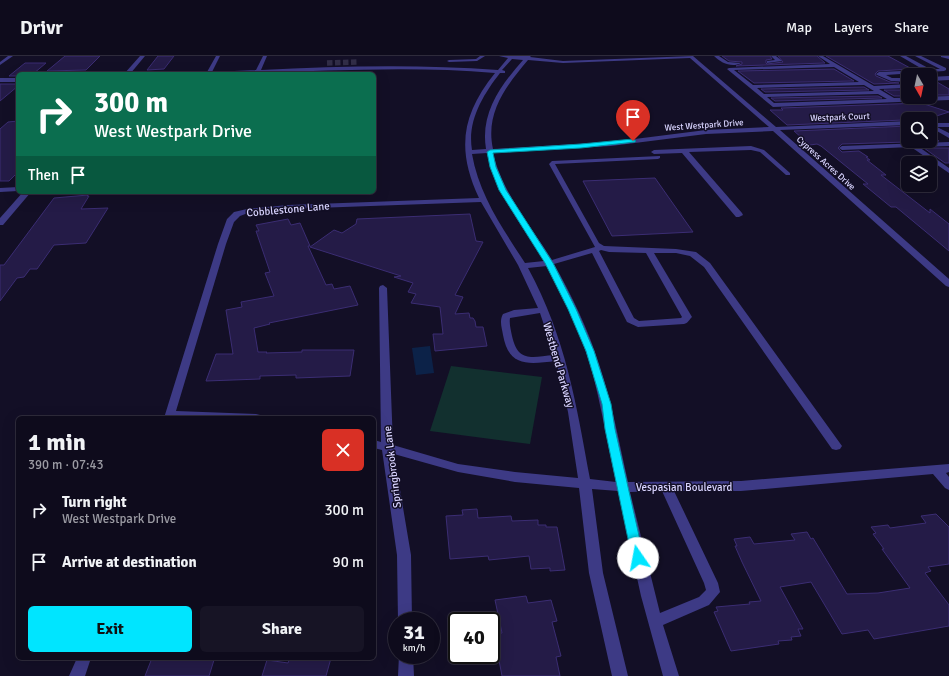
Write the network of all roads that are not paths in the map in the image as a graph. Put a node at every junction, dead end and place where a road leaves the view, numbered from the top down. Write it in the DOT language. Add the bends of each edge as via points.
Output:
graph roads {
  1 [pos="11,56"];
  2 [pos="143,56"];
  3 [pos="218,56"];
  4 [pos="265,56"];
  5 [pos="483,56"];
  6 [pos="501,56"];
  7 [pos="511,56"];
  8 [pos="552,56"];
  9 [pos="691,56"];
  10 [pos="716,56"];
  11 [pos="773,56"];
  12 [pos="820,56"];
  13 [pos="902,56"];
  14 [pos="918,56"];
  15 [pos="944,56"];
  16 [pos="528,57"];
  17 [pos="634,57"];
  18 [pos="949,58"];
  19 [pos="443,61"];
  20 [pos="545,61"];
  21 [pos="357,62"];
  22 [pos="428,62"];
  23 [pos="327,63"];
  24 [pos="949,63"];
  25 [pos="0,64"];
  26 [pos="421,64"];
  27 [pos="934,64"];
  28 [pos="836,65"];
  29 [pos="380,66"];
  30 [pos="926,68"];
  31 [pos="937,70"];
  32 [pos="287,71"];
  33 [pos="499,71"];
  34 [pos="947,71"];
  35 [pos="129,72"];
  36 [pos="209,72"];
  37 [pos="256,72"];
  38 [pos="271,72"];
  39 [pos="901,72"];
  40 [pos="515,73"];
  41 [pos="949,78"];
  42 [pos="937,79"];
  43 [pos="0,80"];
  44 [pos="16,80"];
  45 [pos="901,80"];
  46 [pos="865,83"];
  47 [pos="901,86"];
  48 [pos="752,87"];
  49 [pos="872,88"];
  50 [pos="879,92"];
  51 [pos="762,96"];
  52 [pos="949,98"];
  53 [pos="893,100"];
  54 [pos="901,123"];
  55 [pos="937,125"];
  56 [pos="949,125"];
  57 [pos="774,129"];
  58 [pos="937,129"];
  59 [pos="949,136"];
  60 [pos="644,139"];
  61 [pos="949,144"];
  62 [pos="937,145"];
  63 [pos="901,146"];
  64 [pos="842,148"];
  65 [pos="916,148"];
  66 [pos="683,150"];
  67 [pos="469,152"];
  68 [pos="490,152"];
  69 [pos="654,152"];
  70 [pos="949,170"];
  71 [pos="788,174"];
  72 [pos="16,189"];
  73 [pos="0,190"];
  74 [pos="25,194"];
  75 [pos="484,200"];
  76 [pos="739,215"];
  77 [pos="0,223"];
  78 [pos="598,249"];
  79 [pos="648,250"];
  80 [pos="549,263"];
  81 [pos="522,266"];
  82 [pos="949,284"];
  83 [pos="383,288"];
  84 [pos="543,310"];
  85 [pos="559,357"];
  86 [pos="169,416"];
  87 [pos="376,445"];
  88 [pos="836,446"];
  89 [pos="387,448"];
  90 [pos="949,468"];
  91 [pos="936,469"];
  92 [pos="585,484"];
  93 [pos="949,485"];
  94 [pos="623,487"];
  95 [pos="666,487"];
  96 [pos="405,612"];
  97 [pos="655,622"];
  98 [pos="83,660"];
  99 [pos="406,664"];
  100 [pos="77,676"];
  101 [pos="406,676"];
  102 [pos="620,676"];
  103 [pos="671,676"];
  1 -- 25 [label="street"];
  2 -- 35 [label="street"];
  3 -- 36 [label="street"];
  4 -- 37 [label="street"];
  5 -- 19 [label="street" via="477,60"];
  6 -- 7 [label="street"];
  7 -- 16 [label="street"];
  7 -- 33 [label="street, Westbend Parkway"];
  8 -- 20 [label="street"];
  9 -- 17 [label="street"];
  9 -- 57 [label="street, Cypress Acres Drive"];
  10 -- 11 [label="street" via="730,64 780,61"];
  12 -- 28 [label="street"];
  13 -- 30 [label="street"];
  14 -- 27 [label="street"];
  15 -- 18 [label="street"];
  16 -- 20 [label="street"];
  16 -- 40 [label="street"];
  17 -- 20 [label="street"];
  21 -- 29 [label="street"];
  22 -- 26 [label="street"];
  23 -- 32 [label="street" via="290,66"];
  24 -- 27 [label="street"];
  26 -- 29 [label="street"];
  26 -- 33 [label="street"];
  27 -- 34 [label="street"];
  28 -- 46 [label="street"];
  28 -- 48 [label="street" via="730,69"];
  29 -- 32 [label="street"];
  31 -- 34 [label="street"];
  32 -- 38 [label="street"];
  33 -- 40 [label="street"];
  33 -- 67 [label="street, Westbend Parkway" via="482,92 473,112"];
  39 -- 45 [label="street" via="879,73 891,79"];
  40 -- 68 [label="street" via="502,88 490,114"];
  41 -- 42 [label="street"];
  43 -- 44 [label="street"];
  46 -- 48 [label="street"];
  46 -- 49 [label="street"];
  47 -- 49 [label="street"];
  48 -- 51 [label="street"];
  49 -- 50 [label="street"];
  50 -- 51 [label="street"];
  50 -- 53 [label="street"];
  51 -- 53 [label="street" via="773,105"];
  52 -- 53 [label="street"];
  54 -- 57 [label="street, Westpark Court"];
  55 -- 56 [label="street"];
  57 -- 60 [label="street, West Westpark Drive" via="706,132"];
  57 -- 82 [label="street, Cypress Acres Drive"];
  58 -- 59 [label="street"];
  60 -- 68 [label="street, West Westpark Drive" via="611,144"];
  60 -- 69 [label="street"];
  61 -- 62 [label="street"];
  63 -- 64 [label="street"];
  65 -- 70 [label="street"];
  66 -- 69 [label="street"];
  66 -- 71 [label="street" via="742,147 757,149"];
  66 -- 76 [label="street"];
  67 -- 68 [label="street, West Westpark Drive"];
  67 -- 75 [label="street, Westbend Parkway"];
  68 -- 80 [label="street" via="502,190"];
  69 -- 78 [label="street" via="658,157 562,161 552,164"];
  72 -- 73 [label="street"];
  74 -- 77 [label="street"];
  75 -- 81 [label="street, Westbend Parkway" via="494,222"];
  75 -- 86 [label="street, Cobblestone Lane" via="288,207 237,214 230,221"];
  78 -- 79 [label="street"];
  78 -- 79 [label="street" via="630,320 638,324 684,321 687,317"];
  78 -- 80 [label="street"];
  79 -- 88 [label="street" via="692,254 707,265"];
  80 -- 81 [label="street"];
  80 -- 94 [label="street" via="590,351 606,404"];
  81 -- 84 [label="street, Westbend Parkway"];
  83 -- 89 [label="street, Springbrook Lane"];
  84 -- 85 [label="street, Westbend Parkway"];
  84 -- 85 [label="street" via="506,316 512,350 516,356 526,359"];
  85 -- 92 [label="street, Westbend Parkway" via="571,402"];
  87 -- 89 [label="street, Vespasian Boulevard"];
  89 -- 92 [label="street, Vespasian Boulevard" via="458,468"];
  89 -- 96 [label="street, Springbrook Lane" via="404,555"];
  90 -- 91 [label="street, Vespasian Boulevard"];
  91 -- 93 [label="street"];
  91 -- 95 [label="street, Vespasian Boulevard" via="741,486"];
  92 -- 94 [label="street, Vespasian Boulevard"];
  92 -- 102 [label="street, Westbend Parkway" via="595,571"];
  94 -- 95 [label="street, Vespasian Boulevard"];
  94 -- 97 [label="street"];
  95 -- 97 [label="street" via="713,592 704,601"];
  97 -- 103 [label="street"];
  98 -- 100 [label="street"];
  99 -- 101 [label="street"];
}
